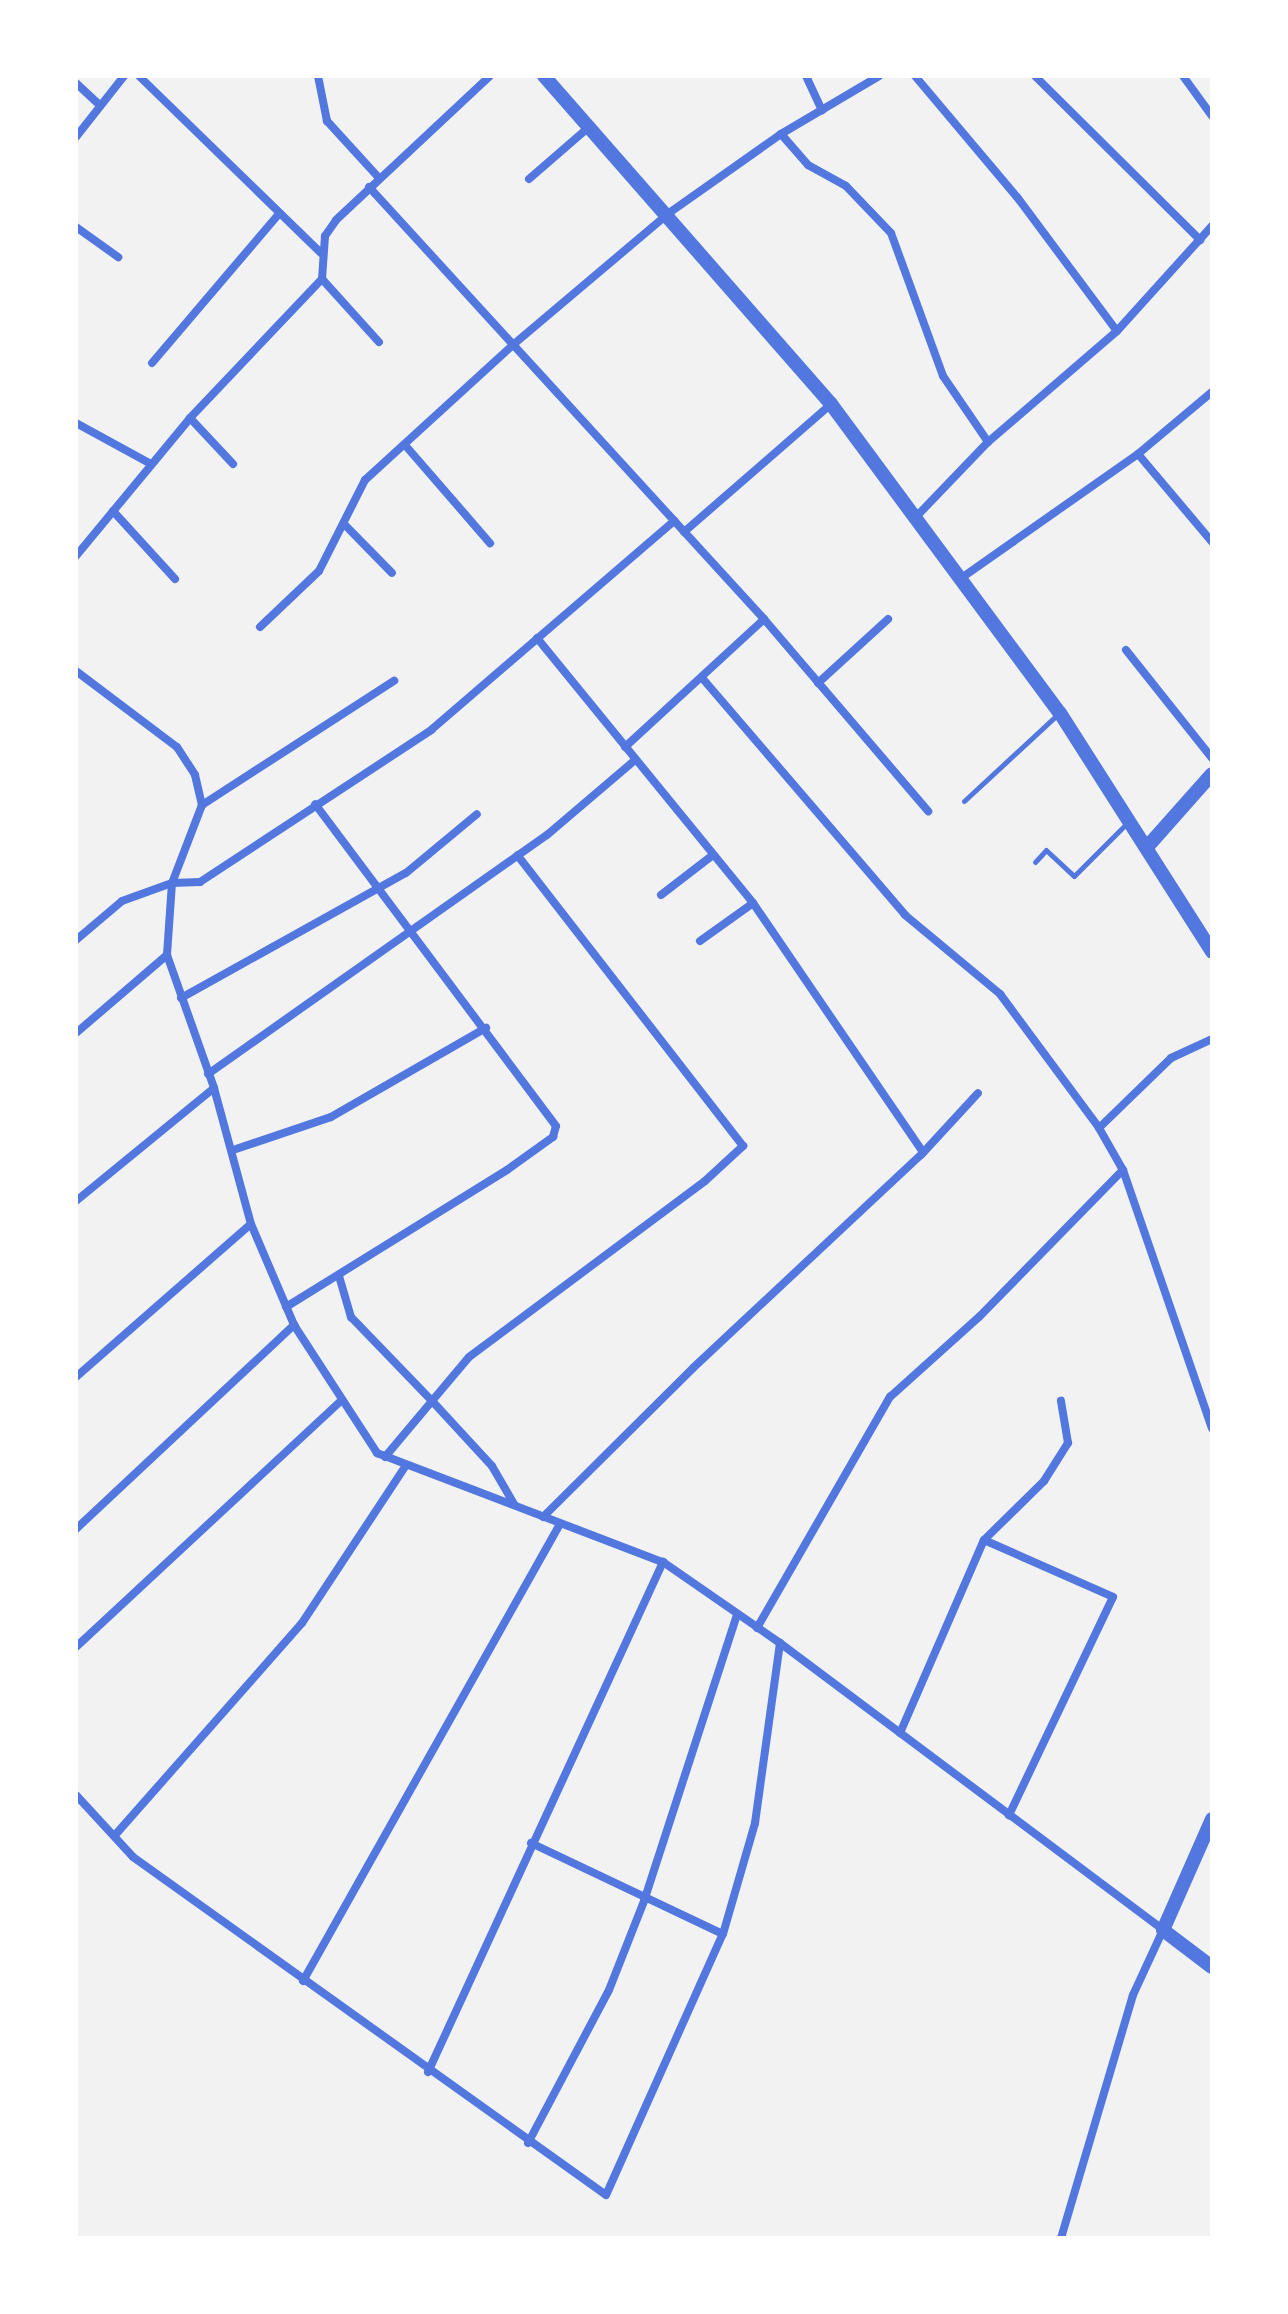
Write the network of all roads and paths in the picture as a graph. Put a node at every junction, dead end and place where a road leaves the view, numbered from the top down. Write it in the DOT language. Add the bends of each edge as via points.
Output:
graph roads {
  1 [pos="124,76"];
  2 [pos="139,76"];
  3 [pos="318,76"];
  4 [pos="490,76"];
  5 [pos="544,76"];
  6 [pos="806,76"];
  7 [pos="879,76"];
  8 [pos="915,76"];
  9 [pos="1035,76"];
  10 [pos="1183,76"];
  11 [pos="556,82"];
  12 [pos="76,83"];
  13 [pos="100,105"];
  14 [pos="822,110"];
  15 [pos="1212,116"];
  16 [pos="589,126"];
  17 [pos="781,134"];
  18 [pos="76,137"];
  19 [pos="379,178"];
  20 [pos="529,179"];
  21 [pos="369,187"];
  22 [pos="669,213"];
  23 [pos="279,214"];
  24 [pos="1212,226"];
  25 [pos="76,227"];
  26 [pos="1200,240"];
  27 [pos="321,253"];
  28 [pos="118,257"];
  29 [pos="322,279"];
  30 [pos="1117,331"];
  31 [pos="379,342"];
  32 [pos="514,344"];
  33 [pos="152,363"];
  34 [pos="1212,392"];
  35 [pos="831,404"];
  36 [pos="190,418"];
  37 [pos="76,423"];
  38 [pos="988,442"];
  39 [pos="405,445"];
  40 [pos="1138,454"];
  41 [pos="151,464"];
  42 [pos="233,464"];
  43 [pos="113,511"];
  44 [pos="915,518"];
  45 [pos="674,521"];
  46 [pos="345,525"];
  47 [pos="684,532"];
  48 [pos="1212,542"];
  49 [pos="490,543"];
  50 [pos="76,556"];
  51 [pos="392,573"];
  52 [pos="175,579"];
  53 [pos="960,579"];
  54 [pos="764,619"];
  55 [pos="888,619"];
  56 [pos="260,627"];
  57 [pos="537,638"];
  58 [pos="1126,650"];
  59 [pos="76,671"];
  60 [pos="703,679"];
  61 [pos="394,681"];
  62 [pos="818,683"];
  63 [pos="1060,713"];
  64 [pos="625,747"];
  65 [pos="1212,758"];
  66 [pos="635,760"];
  67 [pos="1212,774"];
  68 [pos="964,801"];
  69 [pos="315,804"];
  70 [pos="202,805"];
  71 [pos="928,811"];
  72 [pos="477,814"];
  73 [pos="1131,820"];
  74 [pos="1148,846"];
  75 [pos="517,855"];
  76 [pos="713,855"];
  77 [pos="1035,862"];
  78 [pos="172,883"];
  79 [pos="376,889"];
  80 [pos="661,895"];
  81 [pos="753,903"];
  82 [pos="409,930"];
  83 [pos="76,940"];
  84 [pos="700,941"];
  85 [pos="1212,952"];
  86 [pos="167,955"];
  87 [pos="181,998"];
  88 [pos="486,1028"];
  89 [pos="76,1033"];
  90 [pos="1212,1039"];
  91 [pos="208,1074"];
  92 [pos="214,1088"];
  93 [pos="978,1093"];
  94 [pos="1099,1128"];
  95 [pos="233,1150"];
  96 [pos="922,1151"];
  97 [pos="1123,1170"];
  98 [pos="76,1201"];
  99 [pos="251,1224"];
  100 [pos="339,1276"];
  101 [pos="286,1307"];
  102 [pos="294,1325"];
  103 [pos="76,1377"];
  104 [pos="341,1401"];
  105 [pos="432,1401"];
  106 [pos="1061,1401"];
  107 [pos="1212,1428"];
  108 [pos="385,1457"];
  109 [pos="405,1467"];
  110 [pos="515,1504"];
  111 [pos="543,1517"];
  112 [pos="560,1524"];
  113 [pos="76,1529"];
  114 [pos="984,1540"];
  115 [pos="663,1562"];
  116 [pos="737,1614"];
  117 [pos="757,1628"];
  118 [pos="780,1643"];
  119 [pos="76,1647"];
  120 [pos="900,1733"];
  121 [pos="76,1795"];
  122 [pos="1009,1815"];
  123 [pos="1212,1819"];
  124 [pos="116,1834"];
  125 [pos="531,1843"];
  126 [pos="644,1901"];
  127 [pos="1163,1930"];
  128 [pos="723,1934"];
  129 [pos="1212,1967"];
  130 [pos="303,1981"];
  131 [pos="428,2072"];
  132 [pos="528,2143"];
  133 [pos="1061,2238"];
  1 -- 13 [label="street"];
  2 -- 23 [label="street"];
  3 -- 19 [label="street" via="327,121"];
  4 -- 19 [label="street"];
  5 -- 11 [label="street"];
  6 -- 14 [label="street"];
  7 -- 14 [label="street"];
  8 -- 30 [label="street" via="1017,197"];
  9 -- 26 [label="street"];
  10 -- 15 [label="street"];
  11 -- 16 [label="street"];
  12 -- 13 [label="street"];
  13 -- 18 [label="street"];
  14 -- 17 [label="street"];
  16 -- 20 [label="street"];
  16 -- 22 [label="street"];
  17 -- 22 [label="street"];
  17 -- 38 [label="street" via="808,165 846,186 891,233 943,376"];
  19 -- 21 [label="street"];
  21 -- 27 [label="street" via="336,220"];
  21 -- 32 [label="street"];
  22 -- 32 [label="street"];
  22 -- 35 [label="street"];
  23 -- 27 [label="street"];
  23 -- 33 [label="street"];
  24 -- 26 [label="street"];
  25 -- 28 [label="street"];
  26 -- 30 [label="street"];
  27 -- 29 [label="street"];
  29 -- 31 [label="street"];
  29 -- 36 [label="street"];
  30 -- 38 [label="street"];
  32 -- 39 [label="street"];
  32 -- 45 [label="street"];
  34 -- 40 [label="street"];
  35 -- 44 [label="street"];
  35 -- 47 [label="street"];
  36 -- 41 [label="street"];
  36 -- 42 [label="street"];
  37 -- 41 [label="street"];
  38 -- 44 [label="street"];
  39 -- 46 [label="street" via="365,480"];
  39 -- 49 [label="street"];
  40 -- 48 [label="street"];
  40 -- 53 [label="street"];
  41 -- 43 [label="street"];
  43 -- 50 [label="street"];
  43 -- 52 [label="street"];
  44 -- 53 [label="street"];
  45 -- 47 [label="street"];
  45 -- 57 [label="street"];
  46 -- 51 [label="street"];
  46 -- 56 [label="street" via="319,571"];
  47 -- 54 [label="street"];
  53 -- 63 [label="street"];
  54 -- 60 [label="street"];
  54 -- 62 [label="street"];
  55 -- 62 [label="street"];
  57 -- 64 [label="street"];
  57 -- 69 [label="street" via="431,730"];
  58 -- 65 [label="street"];
  59 -- 70 [label="street" via="177,747 195,775"];
  60 -- 64 [label="street"];
  60 -- 94 [label="street" via="905,915 1000,994"];
  61 -- 70 [label="street"];
  62 -- 71 [label="street"];
  63 -- 68 [label="lane"];
  63 -- 73 [label="street"];
  64 -- 66 [label="street"];
  66 -- 75 [label="street"];
  66 -- 76 [label="street"];
  67 -- 74 [label="street"];
  69 -- 78 [label="street" via="200,882"];
  69 -- 79 [label="street"];
  70 -- 78 [label="street"];
  72 -- 79 [label="street" via="406,873"];
  73 -- 74 [label="street"];
  73 -- 77 [label="lane" via="1074,876 1046,850"];
  74 -- 85 [label="street"];
  75 -- 82 [label="street"];
  75 -- 105 [label="street" via="743,1146 705,1181 469,1357"];
  76 -- 80 [label="street"];
  76 -- 81 [label="street"];
  78 -- 83 [label="street" via="122,901"];
  78 -- 86 [label="street"];
  79 -- 82 [label="street"];
  79 -- 87 [label="street"];
  81 -- 84 [label="street"];
  81 -- 96 [label="street"];
  82 -- 88 [label="street"];
  82 -- 91 [label="street"];
  86 -- 87 [label="street"];
  86 -- 89 [label="street"];
  87 -- 91 [label="street"];
  88 -- 95 [label="street" via="331,1117"];
  88 -- 100 [label="street" via="556,1126 553,1137"];
  90 -- 94 [label="street" via="1171,1058"];
  91 -- 92 [label="street"];
  92 -- 95 [label="street"];
  92 -- 98 [label="street"];
  93 -- 96 [label="street"];
  94 -- 97 [label="street"];
  95 -- 99 [label="street"];
  96 -- 111 [label="street"];
  97 -- 107 [label="street"];
  97 -- 117 [label="street" via="979,1317 890,1397"];
  99 -- 101 [label="street"];
  99 -- 103 [label="street"];
  100 -- 101 [label="street"];
  100 -- 105 [label="street" via="351,1317"];
  101 -- 102 [label="street"];
  102 -- 104 [label="street"];
  102 -- 113 [label="street"];
  104 -- 108 [label="street"];
  104 -- 119 [label="street"];
  105 -- 108 [label="street"];
  105 -- 110 [label="street" via="492,1466"];
  106 -- 114 [label="street" via="1068,1443 1044,1481"];
  108 -- 109 [label="street"];
  109 -- 110 [label="street"];
  109 -- 124 [label="street" via="302,1623"];
  110 -- 111 [label="street"];
  111 -- 112 [label="street"];
  112 -- 115 [label="street" via="611,1538"];
  112 -- 130 [label="street"];
  114 -- 120 [label="street"];
  114 -- 122 [label="street" via="1113,1597"];
  115 -- 116 [label="street"];
  115 -- 125 [label="street"];
  116 -- 117 [label="street"];
  116 -- 126 [label="street"];
  117 -- 118 [label="street"];
  118 -- 120 [label="street"];
  118 -- 128 [label="street" via="755,1823"];
  120 -- 122 [label="street"];
  121 -- 124 [label="street"];
  122 -- 127 [label="street"];
  123 -- 127 [label="street"];
  124 -- 130 [label="street" via="133,1857"];
  125 -- 126 [label="street"];
  125 -- 131 [label="street"];
  126 -- 128 [label="street"];
  126 -- 132 [label="street" via="609,1990"];
  127 -- 129 [label="street"];
  127 -- 133 [label="street" via="1133,1995"];
  128 -- 132 [label="street" via="606,2195"];
  130 -- 131 [label="street"];
  131 -- 132 [label="street"];
}
